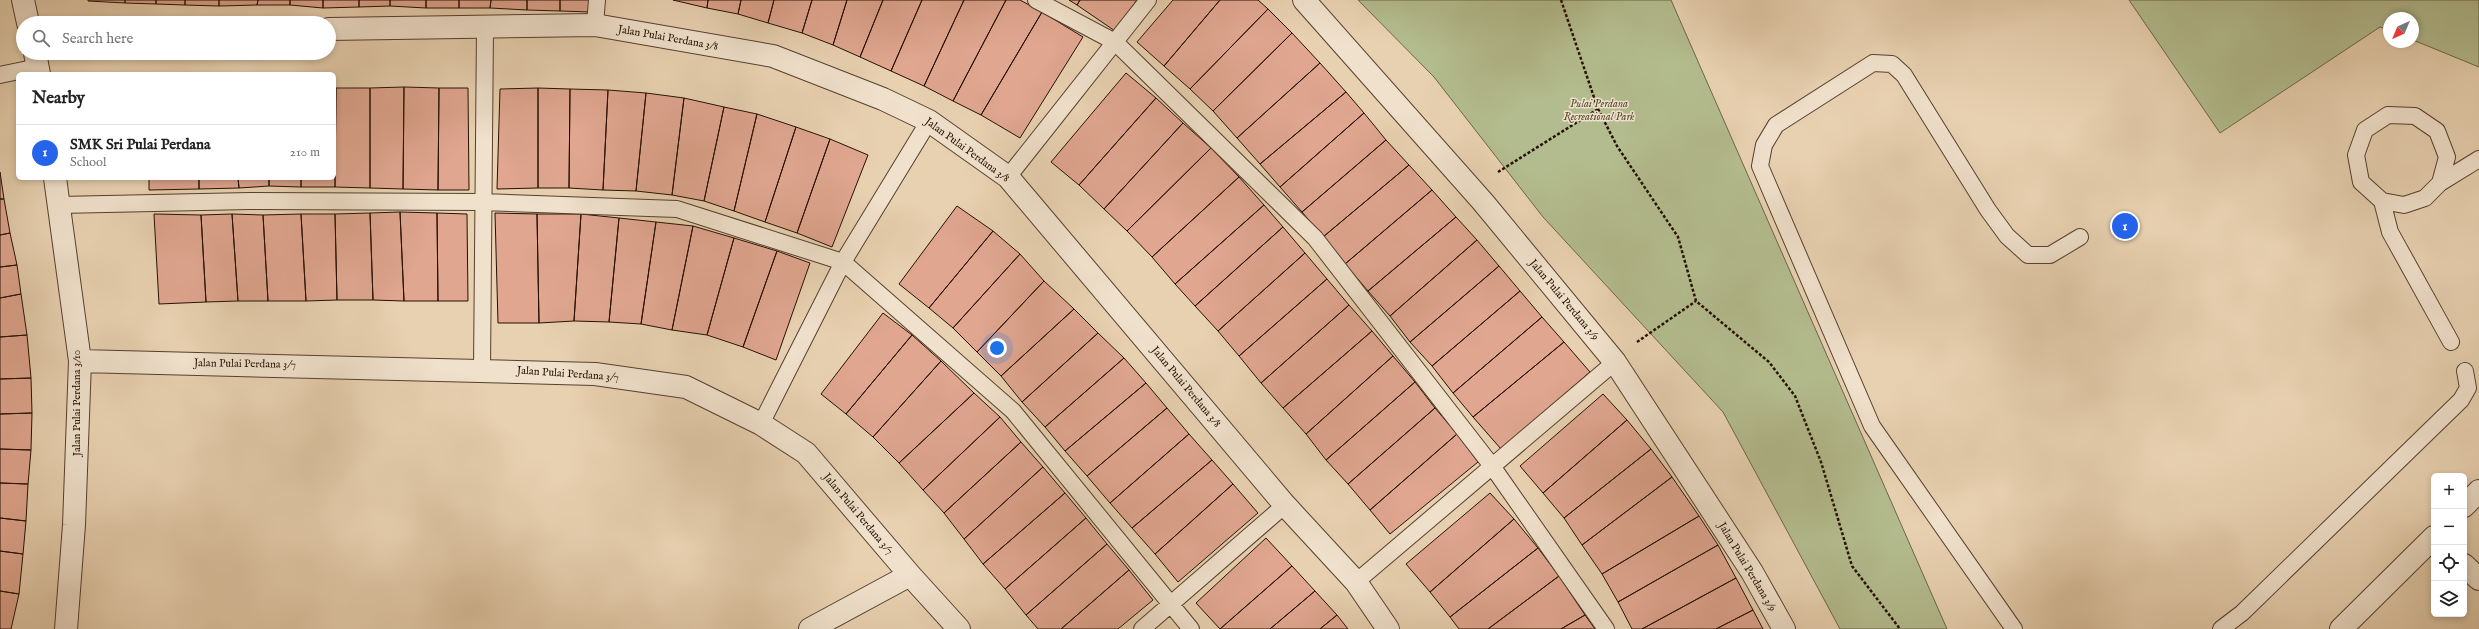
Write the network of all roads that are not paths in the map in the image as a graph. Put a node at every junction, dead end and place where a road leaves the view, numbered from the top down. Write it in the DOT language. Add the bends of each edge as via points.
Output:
graph roads {
  1 [pos="23,0"];
  2 [pos="597,0"];
  3 [pos="1036,0"];
  4 [pos="1148,0"];
  5 [pos="1304,0"];
  6 [pos="26,16"];
  7 [pos="596,25"];
  8 [pos="485,27"];
  9 [pos="336,29"];
  10 [pos="1115,42"];
  11 [pos="37,65"];
  12 [pos="0,75"];
  13 [pos="929,121"];
  14 [pos="2479,159"];
  15 [pos="1008,177"];
  16 [pos="55,180"];
  17 [pos="2440,183"];
  18 [pos="2382,201"];
  19 [pos="483,202"];
  20 [pos="59,205"];
  21 [pos="2080,237"];
  22 [pos="843,262"];
  23 [pos="2451,342"];
  24 [pos="80,361"];
  25 [pos="1615,362"];
  26 [pos="482,369"];
  27 [pos="2465,371"];
  28 [pos="761,424"];
  29 [pos="1492,466"];
  30 [pos="2479,491"];
  31 [pos="2467,503"];
  32 [pos="1285,505"];
  33 [pos="2431,540"];
  34 [pos="2467,568"];
  35 [pos="910,575"];
  36 [pos="2479,579"];
  37 [pos="1356,582"];
  38 [pos="1172,604"];
  39 [pos="66,629"];
  40 [pos="810,629"];
  41 [pos="959,629"];
  42 [pos="1142,629"];
  43 [pos="1191,629"];
  44 [pos="1388,629"];
  45 [pos="1606,629"];
  46 [pos="1784,629"];
  47 [pos="2014,629"];
  48 [pos="2221,629"];
  49 [pos="2341,629"];
  1 -- 6 [label="street"];
  2 -- 7 [label="lane"];
  3 -- 10 [label="lane"];
  4 -- 10 [label="lane"];
  5 -- 25 [label="street, Jalan Pulai Perdana 3/9" via="1474,191"];
  7 -- 8 [label="street, Jalan Pulai Perdana 3/8"];
  7 -- 13 [label="street, Jalan Pulai Perdana 3/8" via="773,56 883,99"];
  8 -- 9 [label="street, Jalan Pulai Perdana 3/8"];
  8 -- 19 [label="lane"];
  10 -- 15 [label="lane"];
  10 -- 29 [label="lane" via="1315,238"];
  11 -- 12 [label="lane"];
  13 -- 15 [label="street, Jalan Pulai Perdana 3/8"];
  13 -- 22 [label="lane"];
  14 -- 17 [label="lane"];
  15 -- 32 [label="street, Jalan Pulai Perdana 3/8"];
  16 -- 20 [label="street, Jalan Pulai Perdana 3/10"];
  17 -- 18 [label="lane" via="2425,198 2404,205"];
  17 -- 18 [label="lane" via="2447,157 2437,132 2415,116 2388,115 2366,130 2356,156 2361,182"];
  18 -- 23 [label="lane" via="2390,232"];
  19 -- 20 [label="lane" via="249,201"];
  19 -- 22 [label="lane" via="677,209"];
  19 -- 26 [label="lane"];
  20 -- 24 [label="street, Jalan Pulai Perdana 3/10"];
  21 -- 47 [label="lane" via="2050,255 2028,255 2007,236 1904,75 1892,64 1873,63 1776,125 1764,145 1760,166 1872,426"];
  22 -- 28 [label="lane"];
  22 -- 38 [label="lane" via="1013,411"];
  24 -- 26 [label="street, Jalan Pulai Perdana 3/7"];
  24 -- 39 [label="street, Jalan Pulai Perdana 3/10" via="74,525"];
  25 -- 29 [label="lane"];
  25 -- 46 [label="street, Jalan Pulai Perdana 3/9" via="1752,572"];
  26 -- 28 [label="street, Jalan Pulai Perdana 3/7" via="595,374 686,387"];
  27 -- 48 [label="lane" via="2468,388 2462,400 2242,613"];
  28 -- 35 [label="street, Jalan Pulai Perdana 3/7" via="806,453"];
  29 -- 37 [label="lane"];
  29 -- 45 [label="lane"];
  30 -- 31 [label="street"];
  32 -- 37 [label="street, Jalan Pulai Perdana 3/8"];
  32 -- 38 [label="lane"];
  33 -- 49 [label="street"];
  34 -- 36 [label="street"];
  35 -- 40 [label="street"];
  35 -- 41 [label="street, Jalan Pulai Perdana 3/7"];
  37 -- 44 [label="street, Jalan Pulai Perdana 3/8"];
  38 -- 42 [label="lane"];
  38 -- 43 [label="lane"];
}
